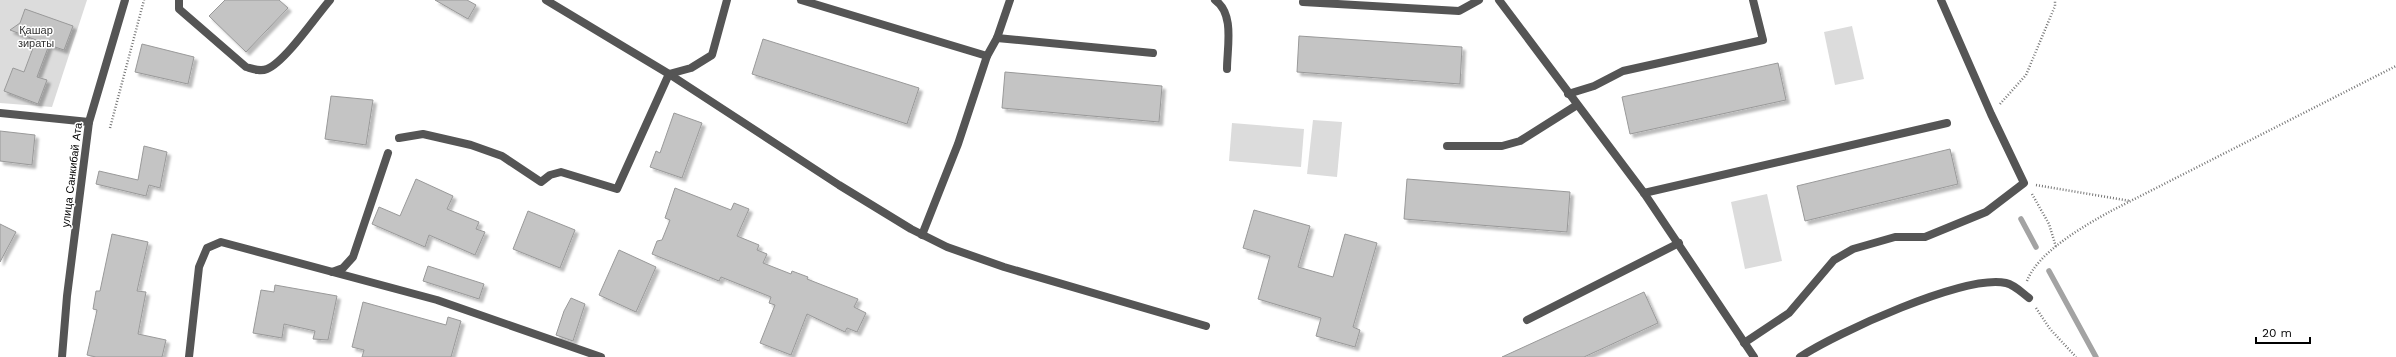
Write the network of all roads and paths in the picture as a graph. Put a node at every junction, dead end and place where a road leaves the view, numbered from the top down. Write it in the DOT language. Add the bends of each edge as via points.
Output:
graph roads {
  1 [pos="125,0"];
  2 [pos="144,0"];
  3 [pos="179,0"];
  4 [pos="330,0"];
  5 [pos="546,0"];
  6 [pos="727,0"];
  7 [pos="802,0"];
  8 [pos="1010,0"];
  9 [pos="1215,0"];
  10 [pos="1478,0"];
  11 [pos="1499,0"];
  12 [pos="1753,0"];
  13 [pos="1941,0"];
  14 [pos="2055,0"];
  15 [pos="1303,2"];
  16 [pos="997,38"];
  17 [pos="1153,52"];
  18 [pos="987,56"];
  19 [pos="2396,66"];
  20 [pos="1227,69"];
  21 [pos="669,74"];
  22 [pos="1568,94"];
  23 [pos="1577,105"];
  24 [pos="0,113"];
  25 [pos="1991,114"];
  26 [pos="89,122"];
  27 [pos="1947,122"];
  28 [pos="110,128"];
  29 [pos="399,138"];
  30 [pos="1447,146"];
  31 [pos="388,153"];
  32 [pos="2024,183"];
  33 [pos="1644,194"];
  34 [pos="2130,202"];
  35 [pos="922,235"];
  36 [pos="1679,243"];
  37 [pos="2056,248"];
  38 [pos="2034,267"];
  39 [pos="332,272"];
  40 [pos="2029,298"];
  41 [pos="1527,320"];
  42 [pos="1206,326"];
  43 [pos="1744,343"];
  44 [pos="62,357"];
  45 [pos="189,357"];
  46 [pos="602,357"];
  47 [pos="1753,357"];
  48 [pos="1800,357"];
  49 [pos="2076,357"];
  1 -- 26 [label="street, улица Санкибай Ата"];
  2 -- 28 [label="path"];
  3 -- 4 [label="street" via="179,9 246,67 258,70 267,69 279,61"];
  5 -- 21 [label="street"];
  6 -- 21 [label="street" via="712,55 691,68"];
  7 -- 18 [label="street"];
  8 -- 16 [label="street"];
  9 -- 20 [label="street" via="1228,16"];
  10 -- 15 [label="street" via="1459,11"];
  11 -- 22 [label="street"];
  12 -- 22 [label="street" via="1763,40 1624,71 1594,86"];
  13 -- 25 [label="street"];
  14 -- 25 [label="path" via="2056,6 2026,76"];
  16 -- 17 [label="street"];
  16 -- 18 [label="street"];
  18 -- 35 [label="street" via="958,144"];
  19 -- 34 [label="path"];
  21 -- 29 [label="street" via="617,189 561,172 550,175 541,182 502,156 442,137 423,134"];
  21 -- 35 [label="street" via="833,181"];
  22 -- 23 [label="street"];
  23 -- 30 [label="street" via="1520,142 1502,146"];
  23 -- 33 [label="street"];
  24 -- 26 [label="street"];
  25 -- 32 [label="street"];
  26 -- 44 [label="street, улица Санкибай Ата"];
  27 -- 33 [label="street"];
  31 -- 39 [label="street" via="353,257 343,268"];
  32 -- 34 [label="path"];
  32 -- 37 [label="path" via="2049,224"];
  32 -- 43 [label="street" via="1986,212 1925,237 1895,238 1853,249 1834,260 1789,313"];
  33 -- 36 [label="street"];
  34 -- 37 [label="path" via="2071,233"];
  35 -- 42 [label="street" via="1004,267"];
  36 -- 41 [label="street"];
  36 -- 43 [label="street"];
  37 -- 38 [label="path"];
  39 -- 45 [label="street" via="227,243 221,242 207,248 199,267"];
  39 -- 46 [label="street" via="437,300"];
  40 -- 48 [label="street" via="2005,283 1978,284 1951,290 1859,325 1819,344"];
  40 -- 49 [label="path" via="2050,329"];
  43 -- 47 [label="street"];
}
